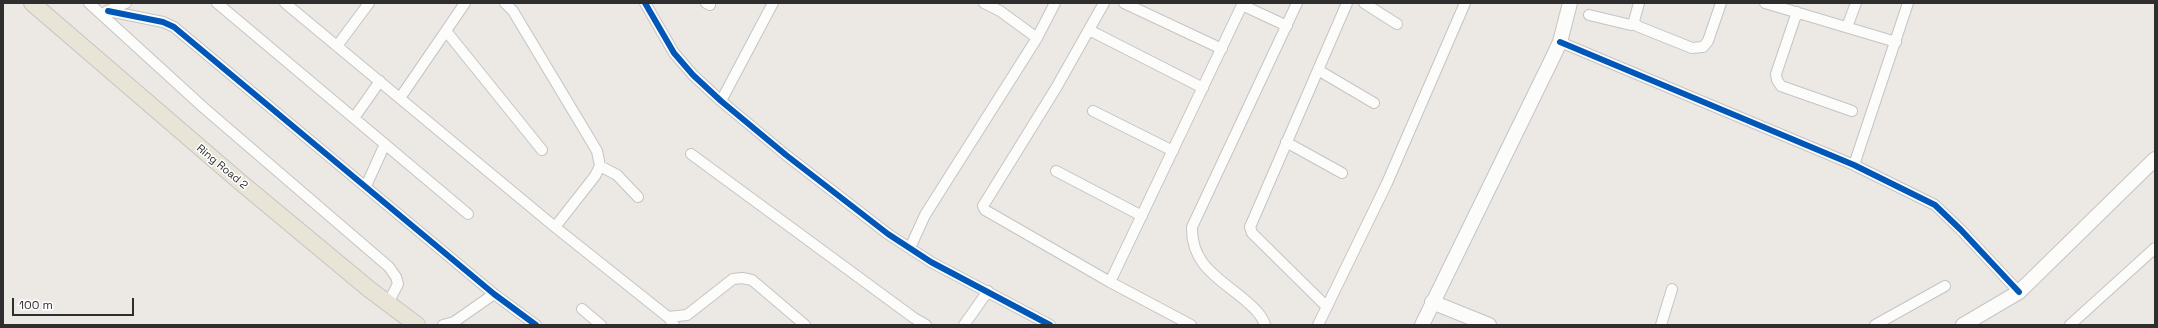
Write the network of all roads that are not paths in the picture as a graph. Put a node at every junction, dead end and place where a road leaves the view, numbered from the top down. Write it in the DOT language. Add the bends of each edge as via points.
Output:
graph roads {
  1 [pos="32,3"];
  2 [pos="126,3"];
  3 [pos="217,3"];
  4 [pos="285,3"];
  5 [pos="369,3"];
  6 [pos="465,3"];
  7 [pos="505,3"];
  8 [pos="645,3"];
  9 [pos="773,3"];
  10 [pos="984,3"];
  11 [pos="1055,3"];
  12 [pos="1104,3"];
  13 [pos="1124,3"];
  14 [pos="1297,3"];
  15 [pos="1347,3"];
  16 [pos="1364,3"];
  17 [pos="1465,3"];
  18 [pos="1570,3"];
  19 [pos="1639,3"];
  20 [pos="1721,3"];
  21 [pos="1765,3"];
  22 [pos="1856,3"];
  23 [pos="1908,3"];
  24 [pos="1242,4"];
  25 [pos="91,5"];
  26 [pos="108,11"];
  27 [pos="1797,12"];
  28 [pos="1589,15"];
  29 [pos="1397,24"];
  30 [pos="1636,24"];
  31 [pos="1287,26"];
  32 [pos="1847,27"];
  33 [pos="1089,30"];
  34 [pos="446,31"];
  35 [pos="1037,38"];
  36 [pos="1560,42"];
  37 [pos="1896,42"];
  38 [pos="337,46"];
  39 [pos="1222,49"];
  40 [pos="1318,70"];
  41 [pos="380,82"];
  42 [pos="1203,88"];
  43 [pos="400,98"];
  44 [pos="721,101"];
  45 [pos="1374,103"];
  46 [pos="1093,111"];
  47 [pos="1852,111"];
  48 [pos="354,118"];
  49 [pos="1286,142"];
  50 [pos="385,144"];
  51 [pos="542,150"];
  52 [pos="1173,151"];
  53 [pos="691,154"];
  54 [pos="2155,159"];
  55 [pos="1854,165"];
  56 [pos="600,166"];
  57 [pos="1056,171"];
  58 [pos="1342,172"];
  59 [pos="366,186"];
  60 [pos="638,197"];
  61 [pos="468,214"];
  62 [pos="1142,216"];
  63 [pos="555,227"];
  64 [pos="910,248"];
  65 [pos="2155,248"];
  66 [pos="1110,282"];
  67 [pos="1945,286"];
  68 [pos="1672,289"];
  69 [pos="988,291"];
  70 [pos="2019,292"];
  71 [pos="494,294"];
  72 [pos="1432,302"];
  73 [pos="388,303"];
  74 [pos="1327,307"];
  75 [pos="582,309"];
  76 [pos="687,315"];
  77 [pos="671,321"];
  78 [pos="911,322"];
  79 [pos="411,323"];
  80 [pos="456,323"];
  81 [pos="443,325"];
  82 [pos="536,325"];
  83 [pos="601,325"];
  84 [pos="684,325"];
  85 [pos="805,325"];
  86 [pos="926,325"];
  87 [pos="964,325"];
  88 [pos="1050,325"];
  89 [pos="1190,325"];
  90 [pos="1265,325"];
  91 [pos="1318,325"];
  92 [pos="1422,325"];
  93 [pos="1488,325"];
  94 [pos="1660,325"];
  95 [pos="1875,325"];
  96 [pos="1963,325"];
  97 [pos="2071,325"];
  1 -- 73 [label="main road, Ring Road 2" via="239,181"];
  2 -- 26 [label="street"];
  3 -- 48 [label="street"];
  4 -- 38 [label="street"];
  5 -- 38 [label="street"];
  6 -- 34 [label="street"];
  7 -- 56 [label="street" via="514,11 597,151"];
  8 -- 44 [label="street" via="674,53"];
  9 -- 44 [label="street"];
  10 -- 35 [label="street" via="1000,11"];
  11 -- 35 [label="street"];
  12 -- 33 [label="street"];
  13 -- 39 [label="street"];
  14 -- 31 [label="street"];
  15 -- 40 [label="street"];
  16 -- 29 [label="street"];
  17 -- 74 [label="street" via="1387,183"];
  18 -- 36 [label="street"];
  19 -- 30 [label="street" via="1634,21"];
  20 -- 30 [label="street" via="1708,41 1703,47 1692,48"];
  21 -- 27 [label="street"];
  22 -- 32 [label="street"];
  23 -- 37 [label="street"];
  24 -- 31 [label="street"];
  24 -- 39 [label="street"];
  25 -- 26 [label="street"];
  25 -- 73 [label="street" via="204,108 388,267 396,276 398,284"];
  26 -- 59 [label="street" via="163,22 174,27"];
  27 -- 32 [label="street"];
  27 -- 47 [label="street" via="1776,74 1777,80 1781,86"];
  28 -- 30 [label="street"];
  31 -- 90 [label="street" via="1192,227 1191,241 1205,267 1257,311"];
  32 -- 37 [label="street"];
  33 -- 42 [label="street"];
  33 -- 66 [label="street" via="983,206 985,210"];
  34 -- 43 [label="street"];
  34 -- 51 [label="street"];
  35 -- 64 [label="street" via="925,215"];
  36 -- 55 [label="street"];
  36 -- 72 [label="street"];
  37 -- 55 [label="street"];
  38 -- 41 [label="street"];
  39 -- 42 [label="street"];
  40 -- 45 [label="street"];
  40 -- 49 [label="street"];
  41 -- 43 [label="street"];
  41 -- 48 [label="street"];
  42 -- 52 [label="street"];
  43 -- 63 [label="street"];
  44 -- 64 [label="street" via="786,155"];
  46 -- 52 [label="street"];
  48 -- 50 [label="street"];
  49 -- 58 [label="street"];
  49 -- 74 [label="street" via="1250,227 1252,233"];
  50 -- 59 [label="street"];
  50 -- 61 [label="street"];
  52 -- 62 [label="street"];
  53 -- 78 [label="street"];
  54 -- 70 [label="street"];
  55 -- 70 [label="street" via="1935,206"];
  56 -- 60 [label="street" via="617,175"];
  56 -- 63 [label="street" via="596,176"];
  57 -- 62 [label="street"];
  59 -- 71 [label="street"];
  62 -- 66 [label="street"];
  63 -- 77 [label="street"];
  64 -- 69 [label="street" via="931,262"];
  65 -- 97 [label="street"];
  66 -- 89 [label="street"];
  67 -- 95 [label="street"];
  68 -- 94 [label="street"];
  69 -- 87 [label="street"];
  69 -- 88 [label="street"];
  70 -- 96 [label="street"];
  71 -- 80 [label="street"];
  71 -- 82 [label="street"];
  72 -- 92 [label="street"];
  72 -- 93 [label="street"];
  73 -- 79 [label="main road, Ring Road 2"];
  74 -- 91 [label="street"];
  75 -- 83 [label="street"];
  76 -- 77 [label="street"];
  76 -- 84 [label="street"];
  76 -- 85 [label="street" via="733,279 742,278 752,280"];
  78 -- 86 [label="street"];
  80 -- 81 [label="street"];
}
